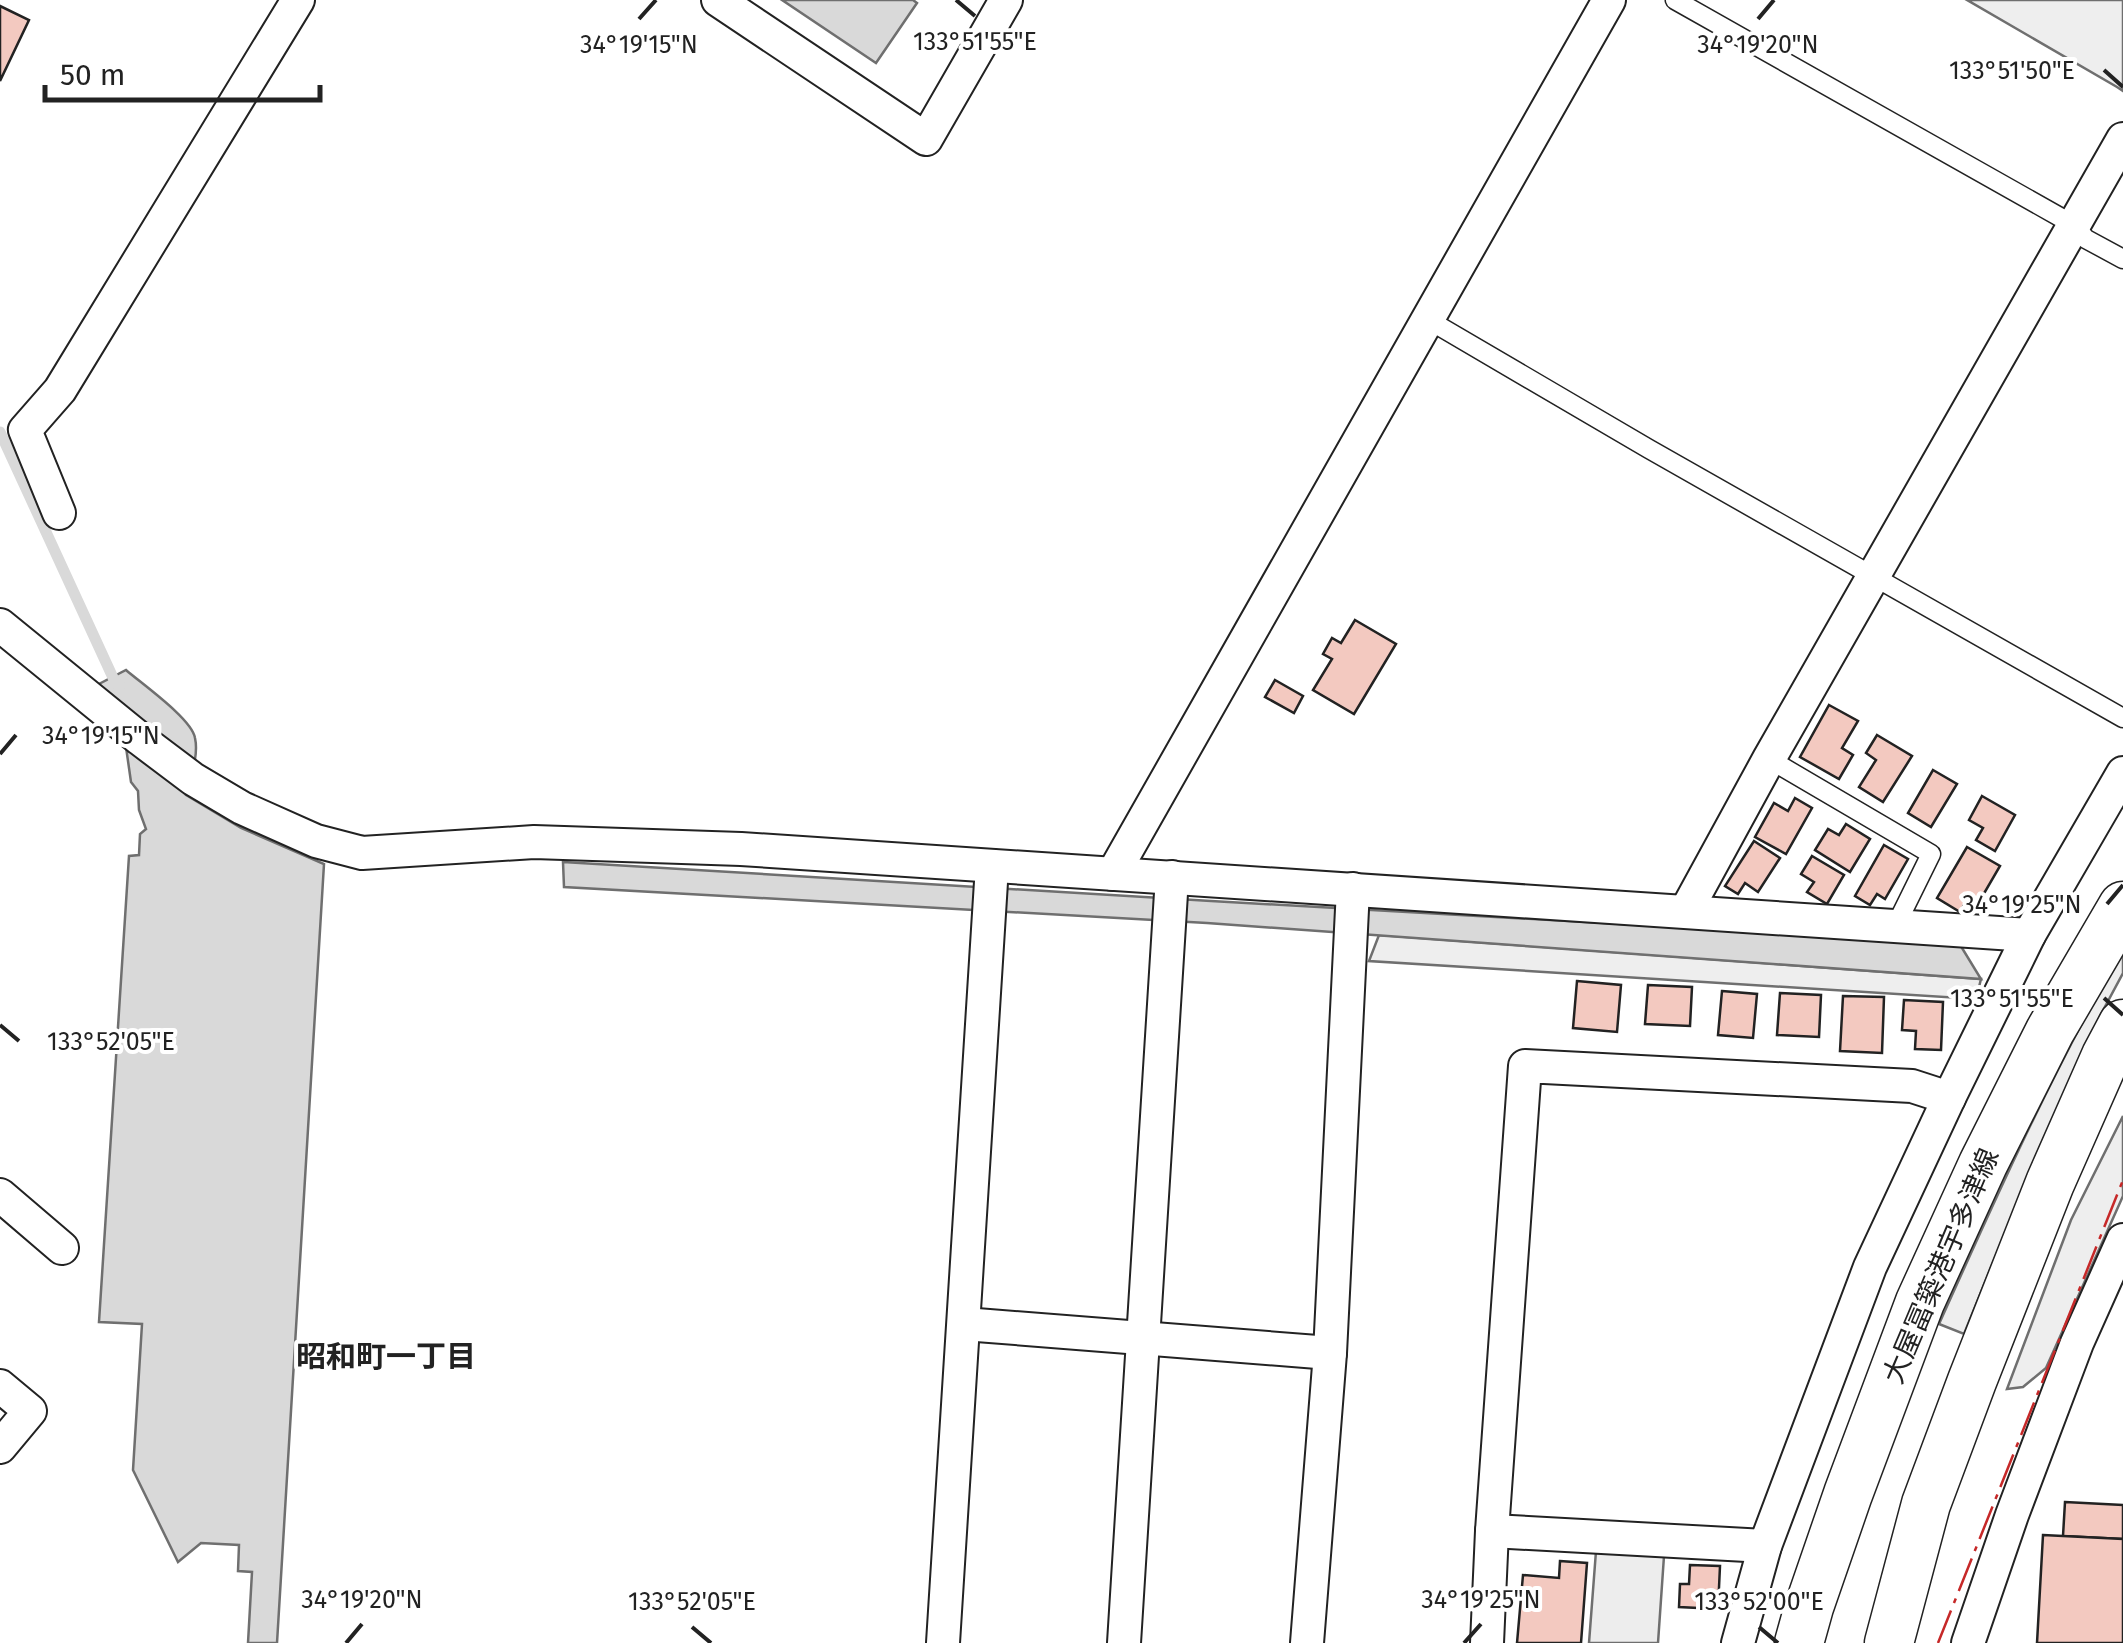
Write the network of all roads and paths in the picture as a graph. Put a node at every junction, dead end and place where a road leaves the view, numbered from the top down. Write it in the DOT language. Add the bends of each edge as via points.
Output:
graph roads {
  1 [pos="298,0"];
  2 [pos="718,0"];
  3 [pos="1006,0"];
  4 [pos="1609,0"];
  5 [pos="1675,0"];
  6 [pos="2123,140"];
  7 [pos="2074,225"];
  8 [pos="2123,259"];
  9 [pos="1427,319"];
  10 [pos="59,513"];
  11 [pos="1873,576"];
  12 [pos="0,625"];
  13 [pos="2123,718"];
  14 [pos="1769,760"];
  15 [pos="2123,773"];
  16 [pos="992,874"];
  17 [pos="1113,874"];
  18 [pos="1171,899"];
  19 [pos="2123,906"];
  20 [pos="1352,909"];
  21 [pos="1686,911"];
  22 [pos="1896,925"];
  23 [pos="2029,935"];
  24 [pos="2123,1024"];
  25 [pos="1948,1098"];
  26 [pos="0,1196"];
  27 [pos="2123,1240"];
  28 [pos="62,1248"];
  29 [pos="964,1324"];
  30 [pos="1143,1339"];
  31 [pos="1330,1353"];
  32 [pos="0,1386"];
  33 [pos="0,1447"];
  34 [pos="1492,1531"];
  35 [pos="1765,1546"];
  36 [pos="944,1643"];
  37 [pos="1124,1643"];
  38 [pos="1307,1643"];
  39 [pos="1487,1643"];
  40 [pos="1738,1643"];
  41 [pos="1799,1643"];
  42 [pos="1888,1643"];
  43 [pos="1968,1643"];
  1 -- 10 [label="street" via="60,390 24,430"];
  2 -- 3 [label="street" via="926,139"];
  4 -- 9 [label="street"];
  5 -- 7 [label="lane"];
  6 -- 7 [label="street"];
  7 -- 8 [label="lane"];
  7 -- 11 [label="street"];
  9 -- 11 [label="lane"];
  9 -- 17 [label="street"];
  11 -- 13 [label="lane"];
  11 -- 14 [label="street"];
  12 -- 16 [label="street" via="194,779 316,841 362,853 534,842 742,850"];
  14 -- 21 [label="street"];
  14 -- 22 [label="lane" via="1930,854"];
  15 -- 23 [label="street"];
  16 -- 17 [label="street"];
  16 -- 29 [label="street"];
  17 -- 18 [label="street"];
  18 -- 20 [label="street"];
  18 -- 30 [label="street"];
  19 -- 41 [label="main road, 大屋冨築港宇多津線" via="2050,1030 1920,1302"];
  20 -- 21 [label="street"];
  20 -- 31 [label="street"];
  21 -- 22 [label="street"];
  22 -- 23 [label="street"];
  23 -- 25 [label="street"];
  24 -- 42 [label="main road" via="2050,1183 1972,1381 1926,1504"];
  25 -- 34 [label="street" via="1912,1086 1525,1066"];
  25 -- 35 [label="street" via="1870,1267"];
  26 -- 28 [label="street"];
  27 -- 43 [label="street" via="2077,1342"];
  29 -- 30 [label="street"];
  29 -- 36 [label="street"];
  30 -- 31 [label="street"];
  30 -- 37 [label="street"];
  31 -- 38 [label="street"];
  32 -- 33 [label="street" via="30,1412"];
  34 -- 35 [label="street"];
  34 -- 39 [label="street"];
  35 -- 40 [label="street"];
}
